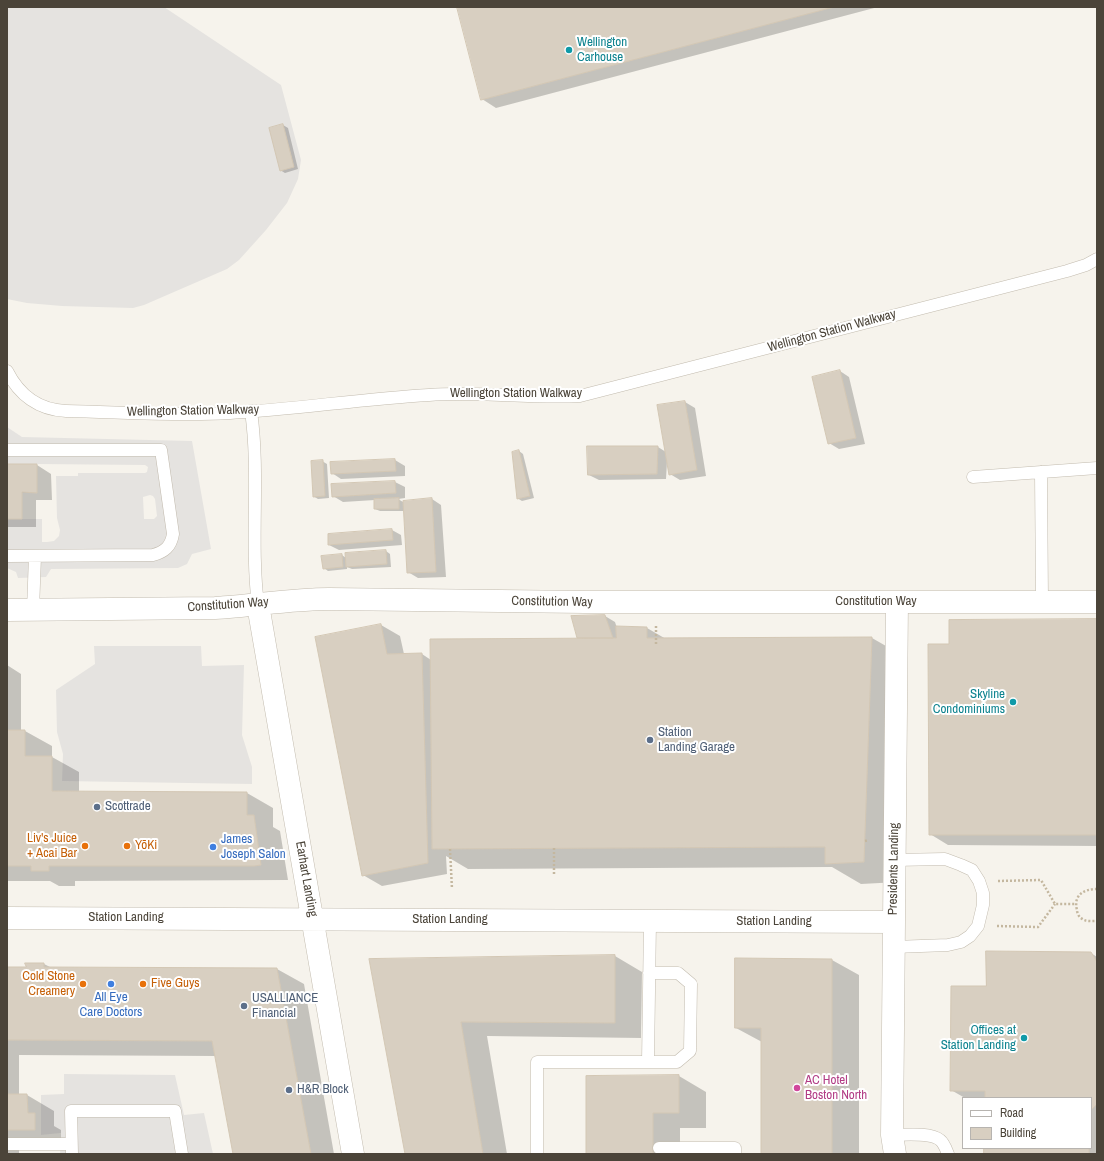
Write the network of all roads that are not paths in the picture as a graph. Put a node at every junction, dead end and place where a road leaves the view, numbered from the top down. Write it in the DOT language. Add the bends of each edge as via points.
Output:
graph roads {
  1 [pos="1097,259"];
  2 [pos="7,371"];
  3 [pos="251,411"];
  4 [pos="7,450"];
  5 [pos="1097,468"];
  6 [pos="1041,472"];
  7 [pos="973,477"];
  8 [pos="7,556"];
  9 [pos="35,556"];
  10 [pos="897,602"];
  11 [pos="1042,602"];
  12 [pos="1097,602"];
  13 [pos="258,604"];
  14 [pos="7,610"];
  15 [pos="34,610"];
  16 [pos="894,860"];
  17 [pos="7,918"];
  18 [pos="313,919"];
  19 [pos="650,921"];
  20 [pos="894,922"];
  21 [pos="894,947"];
  22 [pos="649,974"];
  23 [pos="648,1062"];
  24 [pos="7,1144"];
  25 [pos="659,1148"];
  26 [pos="891,1148"];
  27 [pos="72,1149"];
  28 [pos="182,1154"];
  29 [pos="353,1154"];
  30 [pos="537,1154"];
  31 [pos="735,1154"];
  32 [pos="948,1154"];
  1 -- 3 [label="lane, Wellington Station Walkway" via="1067,271 580,396 429,395"];
  2 -- 3 [label="lane, Wellington Station Walkway" via="17,387 30,400 60,411"];
  3 -- 13 [label="lane"];
  4 -- 9 [label="lane" via="161,450 173,534 167,549 161,553 144,555"];
  5 -- 6 [label="lane"];
  6 -- 7 [label="lane"];
  6 -- 11 [label="lane"];
  8 -- 9 [label="lane"];
  9 -- 15 [label="lane"];
  10 -- 11 [label="street, Constitution Way"];
  10 -- 13 [label="street, Constitution Way" via="329,599"];
  10 -- 16 [label="street, Presidents Landing"];
  11 -- 12 [label="street, Constitution Way"];
  13 -- 15 [label="street, Constitution Way" via="215,608"];
  13 -- 18 [label="street, Earhart Landing"];
  14 -- 15 [label="street, Constitution Way"];
  16 -- 20 [label="street, Presidents Landing"];
  16 -- 21 [label="lane" via="945,859 972,870 983,893 978,926 961,942 948,945"];
  17 -- 18 [label="street, Station Landing"];
  18 -- 19 [label="street, Station Landing"];
  18 -- 29 [label="street, Earhart Landing"];
  19 -- 20 [label="street, Station Landing"];
  19 -- 22 [label="lane"];
  20 -- 21 [label="street, Presidents Landing"];
  21 -- 26 [label="street, Presidents Landing"];
  22 -- 23 [label="lane"];
  22 -- 23 [label="lane" via="678,973 690,984 690,1051 677,1062"];
  23 -- 30 [label="lane" via="537,1062"];
  24 -- 27 [label="lane"];
  25 -- 31 [label="lane" via="735,1148"];
  26 -- 32 [label="lane" via="924,1135 940,1139"];
  27 -- 28 [label="lane" via="71,1111 175,1111"];
}
